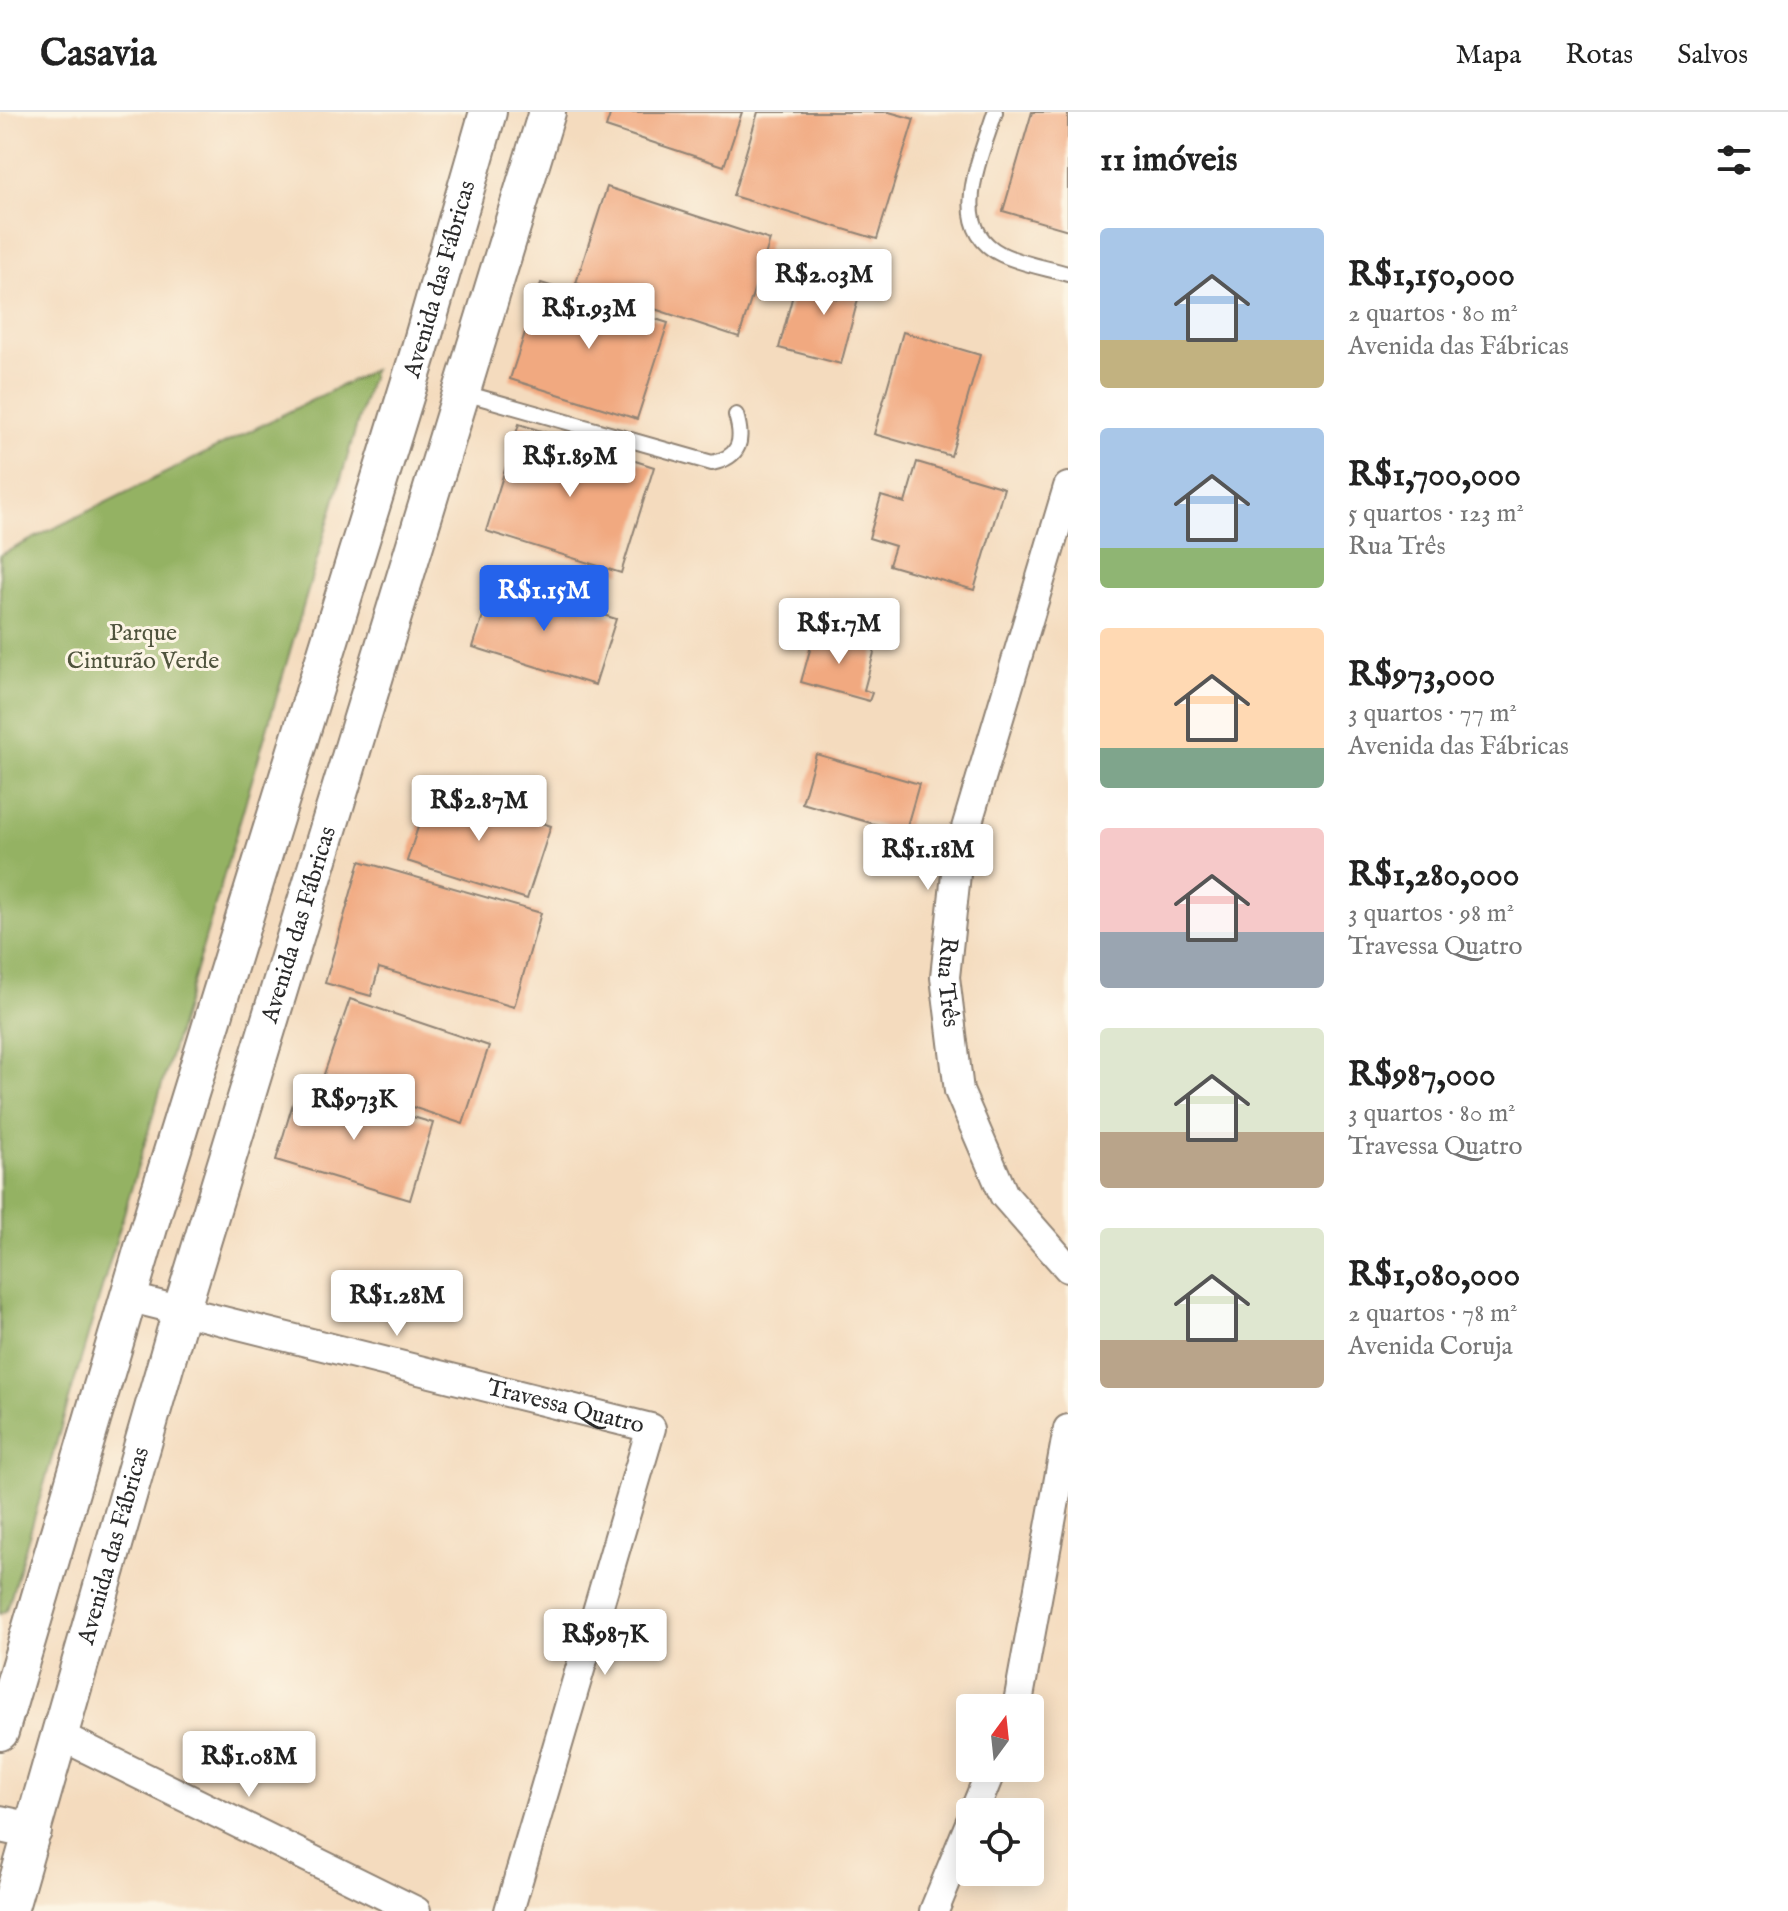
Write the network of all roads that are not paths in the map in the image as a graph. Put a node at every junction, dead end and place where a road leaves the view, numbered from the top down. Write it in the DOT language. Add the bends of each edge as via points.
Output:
graph roads {
  1 [pos="488,112"];
  2 [pos="547,112"];
  3 [pos="995,112"];
  4 [pos="1068,274"];
  5 [pos="418,355"];
  6 [pos="465,379"];
  7 [pos="736,415"];
  8 [pos="1068,487"];
  9 [pos="1068,1268"];
  10 [pos="131,1298"];
  11 [pos="181,1311"];
  12 [pos="1068,1429"];
  13 [pos="1020,1694"];
  14 [pos="1,1724"];
  15 [pos="59,1735"];
  16 [pos="16,1828"];
  17 [pos="956,1857"];
  18 [pos="9,1911"];
  19 [pos="416,1911"];
  20 [pos="509,1911"];
  21 [pos="934,1911"];
  1 -- 5 [label="street, Avenida das Fábricas"];
  2 -- 6 [label="street, Avenida das Fábricas"];
  3 -- 4 [label="lane" via="970,196 976,231 1000,254"];
  5 -- 6 [label="street"];
  5 -- 10 [label="street, Avenida das Fábricas"];
  6 -- 7 [label="lane" via="712,463 729,459 737,450 741,433"];
  6 -- 11 [label="street, Avenida das Fábricas"];
  8 -- 9 [label="street, Rua Três" via="958,855 945,977 959,1091 1004,1195"];
  10 -- 11 [label="street, Travessa Quatro"];
  10 -- 14 [label="street, Avenida das Fábricas"];
  11 -- 15 [label="street, Avenida das Fábricas"];
  11 -- 20 [label="street, Travessa Quatro" via="651,1428"];
  12 -- 13 [label="street"];
  14 -- 15 [label="street"];
  15 -- 16 [label="street, Avenida das Fábricas"];
  15 -- 19 [label="street"];
  16 -- 18 [label="street, Avenida das Fábricas"];
  17 -- 21 [label="street"];
}
